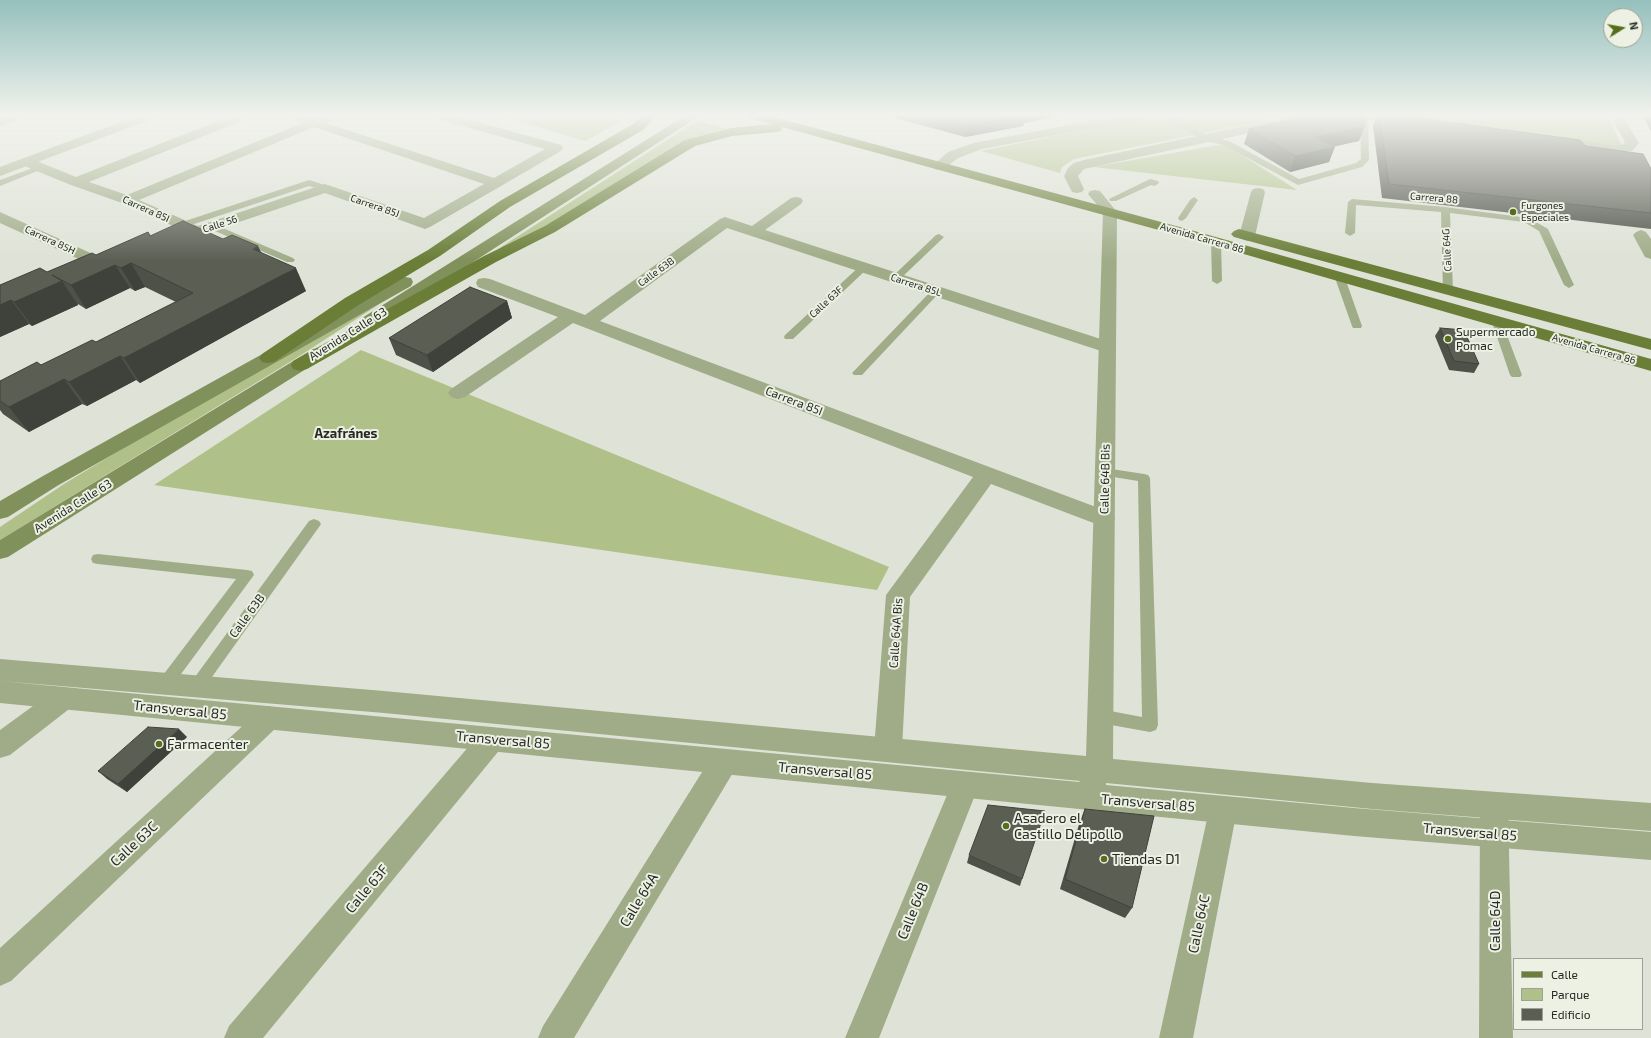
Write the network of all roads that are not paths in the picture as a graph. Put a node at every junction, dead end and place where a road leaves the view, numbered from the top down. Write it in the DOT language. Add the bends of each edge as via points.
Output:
graph roads {
  1 [pos="38,163"];
  2 [pos="123,163"];
  3 [pos="215,163"];
  4 [pos="439,163"];
  5 [pos="529,163"];
  6 [pos="575,163"];
  7 [pos="601,163"];
  8 [pos="614,163"];
  9 [pos="657,163"];
  10 [pos="929,163"];
  11 [pos="1088,163"];
  12 [pos="1264,163"];
  13 [pos="1361,163"];
  14 [pos="34,165"];
  15 [pos="939,166"];
  16 [pos="0,172"];
  17 [pos="76,182"];
  18 [pos="496,182"];
  19 [pos="0,183"];
  20 [pos="1155,183"];
  21 [pos="1063,185"];
  22 [pos="325,188"];
  23 [pos="1077,189"];
  24 [pos="1258,192"];
  25 [pos="126,200"];
  26 [pos="1194,200"];
  27 [pos="796,201"];
  28 [pos="1112,206"];
  29 [pos="1445,210"];
  30 [pos="0,217"];
  31 [pos="1182,218"];
  32 [pos="725,222"];
  33 [pos="182,225"];
  34 [pos="204,229"];
  35 [pos="754,231"];
  36 [pos="1350,233"];
  37 [pos="1641,235"];
  38 [pos="1247,236"];
  39 [pos="939,237"];
  40 [pos="488,239"];
  41 [pos="1216,242"];
  42 [pos="160,244"];
  43 [pos="1651,254"];
  44 [pos="115,258"];
  45 [pos="290,260"];
  46 [pos="100,263"];
  47 [pos="864,267"];
  48 [pos="79,270"];
  49 [pos="896,278"];
  50 [pos="1340,278"];
  51 [pos="1217,281"];
  52 [pos="484,283"];
  53 [pos="1569,285"];
  54 [pos="936,291"];
  55 [pos="1448,291"];
  56 [pos="579,319"];
  57 [pos="1497,322"];
  58 [pos="1357,326"];
  59 [pos="789,337"];
  60 [pos="1651,345"];
  61 [pos="1107,347"];
  62 [pos="268,358"];
  63 [pos="300,365"];
  64 [pos="1651,365"];
  65 [pos="858,372"];
  66 [pos="1516,375"];
  67 [pos="458,393"];
  68 [pos="1105,472"];
  69 [pos="987,474"];
  70 [pos="0,511"];
  71 [pos="1104,519"];
  72 [pos="314,524"];
  73 [pos="0,551"];
  74 [pos="98,558"];
  75 [pos="0,670"];
  76 [pos="165,684"];
  77 [pos="197,686"];
  78 [pos="0,692"];
  79 [pos="64,698"];
  80 [pos="180,710"];
  81 [pos="1100,716"];
  82 [pos="269,718"];
  83 [pos="492,739"];
  84 [pos="0,746"];
  85 [pos="888,749"];
  86 [pos="724,762"];
  87 [pos="1099,769"];
  88 [pos="919,780"];
  89 [pos="964,785"];
  90 [pos="1222,810"];
  91 [pos="1651,816"];
  92 [pos="1494,819"];
  93 [pos="1651,846"];
  94 [pos="0,970"];
  95 [pos="241,1038"];
  96 [pos="555,1038"];
  97 [pos="862,1038"];
  98 [pos="1176,1038"];
  99 [pos="1496,1038"];
  1 -- 14 [label="street"];
  2 -- 17 [label="street"];
  3 -- 25 [label="street"];
  4 -- 18 [label="street"];
  5 -- 18 [label="street"];
  6 -- 62 [label="main road" via="505,204 434,253 351,302"];
  7 -- 40 [label="main road, Avenida Calle 63"];
  8 -- 40 [label="main road, Avenida Calle 63"];
  9 -- 63 [label="main road" via="550,229 490,259"];
  10 -- 15 [label="main road, Avenida Carrera 86"];
  11 -- 23 [label="street" via="1073,171 1071,176"];
  12 -- 13 [label="lane" via="1298,182"];
  14 -- 16 [label="street"];
  14 -- 17 [label="street, Carrera 85I"];
  14 -- 19 [label="lane"];
  15 -- 28 [label="main road, Avenida Carrera 86"];
  17 -- 25 [label="street, Carrera 85I"];
  18 -- 22 [label="street, Carrera 85J" via="425,224"];
  20 -- 28 [label="lane" via="1150,182"];
  21 -- 23 [label="main road, Avenida Carrera 86"];
  22 -- 33 [label="lane" via="309,183"];
  22 -- 34 [label="street, Calle 56"];
  23 -- 28 [label="main road, Avenida Carrera 86" via="1095,194"];
  24 -- 38 [label="street"];
  25 -- 33 [label="street, Carrera 85I"];
  26 -- 31 [label="lane"];
  27 -- 35 [label="street"];
  28 -- 31 [label="main road, Avenida Carrera 86"];
  28 -- 41 [label="main road, Avenida Carrera 86"];
  28 -- 61 [label="street, Calle 64B Bis"];
  29 -- 36 [label="lane, Carrera 88" via="1352,202"];
  29 -- 53 [label="lane, Carrera 88" via="1526,220 1543,229"];
  29 -- 55 [label="lane, Calle 64G"];
  30 -- 46 [label="street, Carrera 85H"];
  31 -- 38 [label="main road, Avenida Carrera 86"];
  32 -- 35 [label="street, Carrera 85L"];
  32 -- 56 [label="street, Calle 63B"];
  33 -- 34 [label="street, Carrera 85I"];
  34 -- 42 [label="street, Calle 56"];
  34 -- 45 [label="lane"];
  35 -- 47 [label="street, Carrera 85L"];
  37 -- 43 [label="street"];
  38 -- 55 [label="main road, Avenida Carrera 86"];
  39 -- 49 [label="lane"];
  40 -- 62 [label="main road, Avenida Calle 63"];
  40 -- 63 [label="main road, Avenida Calle 63"];
  41 -- 50 [label="main road, Avenida Carrera 86"];
  41 -- 51 [label="lane"];
  44 -- 46 [label="street"];
  46 -- 48 [label="street"];
  47 -- 49 [label="street, Carrera 85L"];
  47 -- 59 [label="lane, Calle 63F"];
  49 -- 54 [label="street, Carrera 85L"];
  50 -- 57 [label="main road, Avenida Carrera 86"];
  50 -- 58 [label="lane"];
  52 -- 56 [label="street, Carrera 85I"];
  54 -- 61 [label="street, Carrera 85L"];
  54 -- 65 [label="lane"];
  55 -- 60 [label="main road, Avenida Carrera 86"];
  56 -- 67 [label="street, Calle 63B"];
  56 -- 69 [label="street, Carrera 85I"];
  57 -- 64 [label="main road, Avenida Carrera 86"];
  57 -- 66 [label="lane"];
  61 -- 68 [label="street, Calle 64B Bis"];
  62 -- 70 [label="main road, Avenida Calle 63"];
  63 -- 73 [label="main road, Avenida Calle 63"];
  68 -- 71 [label="street, Calle 64B Bis"];
  68 -- 81 [label="lane" via="1144,478 1150,725"];
  69 -- 71 [label="street, Carrera 85I"];
  69 -- 85 [label="street, Calle 64A Bis" via="898,595"];
  71 -- 81 [label="street, Calle 64B Bis"];
  72 -- 77 [label="lane, Calle 63B"];
  74 -- 76 [label="lane" via="247,575"];
  75 -- 76 [label="street, Transversal 85"];
  76 -- 77 [label="street, Transversal 85"];
  77 -- 80 [label="street, Calle 63B"];
  77 -- 85 [label="street, Transversal 85"];
  78 -- 79 [label="street, Transversal 85"];
  79 -- 80 [label="street, Transversal 85"];
  79 -- 84 [label="street"];
  80 -- 82 [label="street, Transversal 85"];
  81 -- 87 [label="street, Calle 64B Bis"];
  82 -- 83 [label="street, Transversal 85"];
  82 -- 94 [label="street, Calle 63C"];
  83 -- 86 [label="street, Transversal 85"];
  83 -- 95 [label="street, Calle 63F"];
  85 -- 87 [label="street, Transversal 85"];
  86 -- 88 [label="street, Transversal 85"];
  86 -- 96 [label="street, Calle 64A"];
  87 -- 88 [label="street" via="1093,781 1085,786 1074,787 965,776"];
  87 -- 92 [label="street, Transversal 85" via="1372,796"];
  88 -- 89 [label="street, Transversal 85"];
  89 -- 90 [label="street, Transversal 85"];
  89 -- 97 [label="street, Calle 64B"];
  90 -- 92 [label="street, Transversal 85" via="1354,822"];
  90 -- 98 [label="street, Calle 64C"];
  91 -- 92 [label="street, Transversal 85"];
  92 -- 93 [label="street, Transversal 85"];
  92 -- 99 [label="street, Calle 64D"];
}
